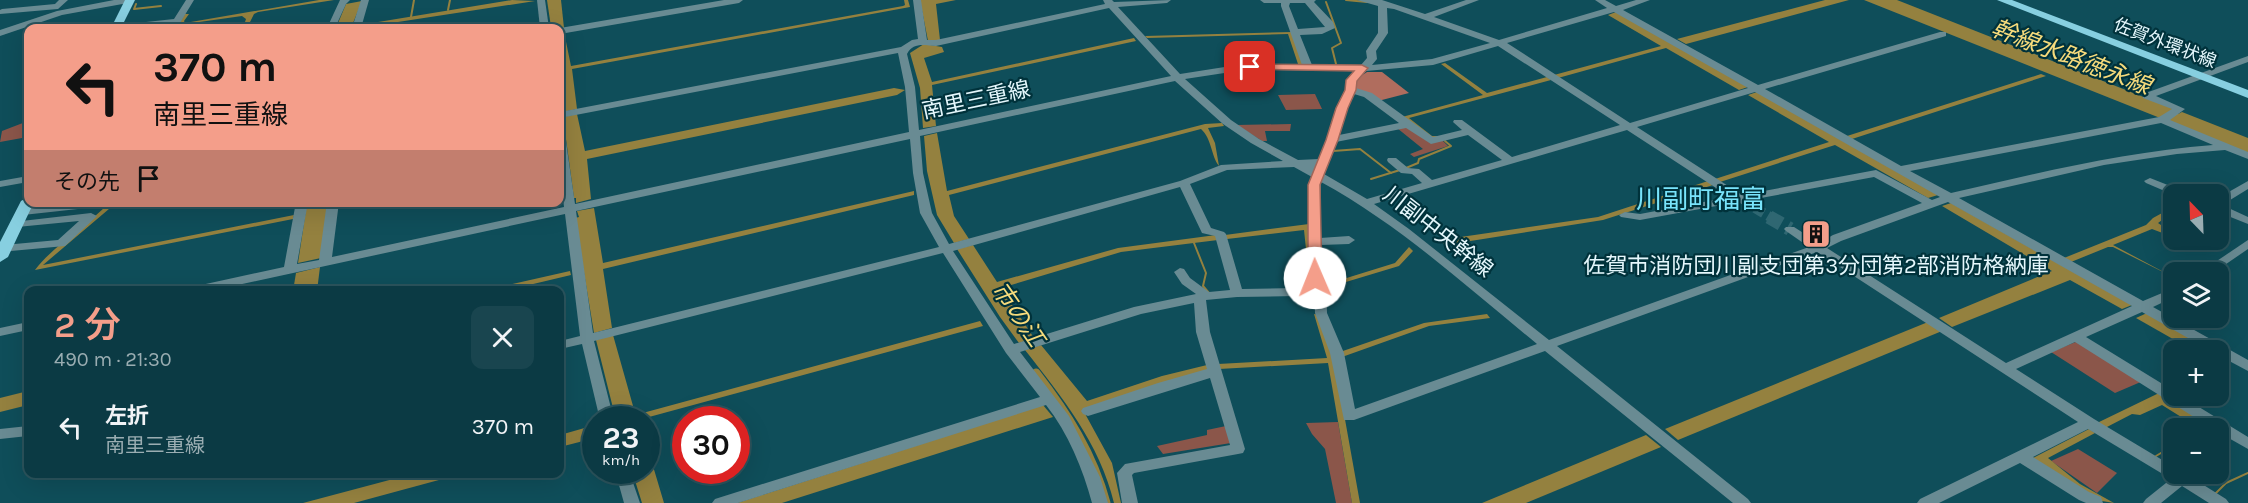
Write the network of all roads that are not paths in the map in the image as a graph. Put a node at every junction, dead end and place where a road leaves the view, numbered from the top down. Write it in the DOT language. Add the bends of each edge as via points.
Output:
graph roads {
  1 [pos="129,0"];
  2 [pos="190,0"];
  3 [pos="363,0"];
  4 [pos="541,0"];
  5 [pos="734,0"];
  6 [pos="917,0"];
  7 [pos="1167,0"];
  8 [pos="1264,0"];
  9 [pos="1310,0"];
  10 [pos="1360,0"];
  11 [pos="1475,0"];
  12 [pos="1599,0"];
  13 [pos="1646,0"];
  14 [pos="2002,0"];
  15 [pos="349,1"];
  16 [pos="1109,3"];
  17 [pos="1286,3"];
  18 [pos="1382,3"];
  19 [pos="58,7"];
  20 [pos="1615,9"];
  21 [pos="0,15"];
  22 [pos="1425,17"];
  23 [pos="119,24"];
  24 [pos="151,24"];
  25 [pos="334,24"];
  26 [pos="357,24"];
  27 [pos="544,24"];
  28 [pos="564,30"];
  29 [pos="1296,32"];
  30 [pos="0,33"];
  31 [pos="1943,34"];
  32 [pos="922,44"];
  33 [pos="1500,44"];
  34 [pos="2248,59"];
  35 [pos="1308,67"];
  36 [pos="1362,68"];
  37 [pos="2201,76"];
  38 [pos="1178,78"];
  39 [pos="1757,88"];
  40 [pos="1351,90"];
  41 [pos="2248,94"];
  42 [pos="564,114"];
  43 [pos="2167,116"];
  44 [pos="1458,122"];
  45 [pos="1408,124"];
  46 [pos="1628,126"];
  47 [pos="1470,131"];
  48 [pos="914,135"];
  49 [pos="1332,140"];
  50 [pos="2228,147"];
  51 [pos="2248,156"];
  52 [pos="1392,160"];
  53 [pos="1510,161"];
  54 [pos="1292,162"];
  55 [pos="1323,162"];
  56 [pos="564,168"];
  57 [pos="1901,170"];
  58 [pos="1317,174"];
  59 [pos="24,180"];
  60 [pos="2150,180"];
  61 [pos="1184,183"];
  62 [pos="0,184"];
  63 [pos="1430,184"];
  64 [pos="2248,184"];
  65 [pos="2163,186"];
  66 [pos="2229,196"];
  67 [pos="1950,197"];
  68 [pos="1741,199"];
  69 [pos="1367,203"];
  70 [pos="1931,204"];
  71 [pos="69,207"];
  72 [pos="302,207"];
  73 [pos="331,207"];
  74 [pos="1755,208"];
  75 [pos="569,210"];
  76 [pos="23,212"];
  77 [pos="2229,213"];
  78 [pos="1625,215"];
  79 [pos="2248,221"];
  80 [pos="1790,229"];
  81 [pos="1349,240"];
  82 [pos="1314,242"];
  83 [pos="2248,244"];
  84 [pos="1820,247"];
  85 [pos="950,248"];
  86 [pos="2,249"];
  87 [pos="2221,262"];
  88 [pos="308,266"];
  89 [pos="1180,272"];
  90 [pos="1315,278"];
  91 [pos="215,286"];
  92 [pos="1237,293"];
  93 [pos="1204,297"];
  94 [pos="2163,298"];
  95 [pos="2144,307"];
  96 [pos="24,327"];
  97 [pos="0,332"];
  98 [pos="2076,337"];
  99 [pos="587,338"];
  100 [pos="564,344"];
  101 [pos="1547,345"];
  102 [pos="1016,349"];
  103 [pos="2248,366"];
  104 [pos="2006,368"];
  105 [pos="1214,372"];
  106 [pos="1049,399"];
  107 [pos="604,406"];
  108 [pos="1088,411"];
  109 [pos="2089,423"];
  110 [pos="24,432"];
  111 [pos="1,436"];
  112 [pos="2248,444"];
  113 [pos="2021,456"];
  114 [pos="2163,467"];
  115 [pos="626,484"];
  116 [pos="2168,484"];
  117 [pos="2191,484"];
  118 [pos="2096,501"];
  119 [pos="632,503"];
  120 [pos="720,503"];
  121 [pos="1100,503"];
  122 [pos="1130,503"];
  123 [pos="1743,503"];
  124 [pos="1925,503"];
  125 [pos="2151,503"];
  126 [pos="2222,503"];
  1 -- 19 [label="street"];
  1 -- 23 [label="main road"];
  2 -- 24 [label="street" via="177,21"];
  3 -- 15 [label="street"];
  3 -- 26 [label="street"];
  4 -- 27 [label="street"];
  5 -- 28 [label="street"];
  6 -- 32 [label="street"];
  7 -- 16 [label="street"];
  8 -- 17 [label="street"];
  9 -- 17 [label="street"];
  9 -- 29 [label="street" via="1330,28"];
  10 -- 18 [label="street"];
  11 -- 22 [label="street"];
  12 -- 20 [label="street"];
  13 -- 20 [label="street, 南里三重線"];
  14 -- 37 [label="main road, 佐賀外環状線"];
  15 -- 25 [label="street"];
  16 -- 32 [label="street"];
  16 -- 38 [label="street, 川副中央幹線"];
  17 -- 29 [label="street"];
  18 -- 22 [label="street"];
  18 -- 36 [label="street" via="1383,33 1371,51 1372,59"];
  19 -- 21 [label="street"];
  19 -- 30 [label="street"];
  20 -- 33 [label="street, 南里三重線"];
  20 -- 39 [label="street"];
  22 -- 33 [label="street"];
  29 -- 35 [label="street"];
  31 -- 39 [label="street"];
  32 -- 42 [label="street"];
  32 -- 48 [label="street" via="902,54 910,87"];
  33 -- 36 [label="street, 南里三重線" via="1412,66"];
  33 -- 46 [label="street"];
  34 -- 37 [label="street"];
  35 -- 36 [label="street, 南里三重線"];
  35 -- 38 [label="street, 南里三重線" via="1228,68"];
  36 -- 40 [label="street" via="1352,80"];
  37 -- 41 [label="main road, 佐賀外環状線"];
  37 -- 43 [label="street" via="2147,96 2180,109"];
  38 -- 48 [label="street, 南里三重線"];
  38 -- 54 [label="street, 川副中央幹線" via="1227,122"];
  39 -- 46 [label="street"];
  39 -- 57 [label="street"];
  40 -- 45 [label="street" via="1368,95"];
  40 -- 49 [label="street"];
  43 -- 50 [label="street"];
  43 -- 57 [label="street"];
  44 -- 47 [label="street"];
  45 -- 47 [label="street" via="1431,141"];
  45 -- 49 [label="street"];
  46 -- 53 [label="street"];
  46 -- 68 [label="street"];
  47 -- 53 [label="street"];
  48 -- 75 [label="street, 南里三重線"];
  48 -- 85 [label="street" via="926,213"];
  49 -- 55 [label="street"];
  50 -- 51 [label="street"];
  50 -- 67 [label="street" via="2104,162"];
  52 -- 63 [label="street"];
  53 -- 63 [label="street"];
  54 -- 55 [label="street"];
  54 -- 58 [label="street, 川副中央幹線"];
  54 -- 61 [label="street" via="1232,165"];
  55 -- 58 [label="street"];
  56 -- 75 [label="street"];
  57 -- 67 [label="street"];
  58 -- 69 [label="street, 川副中央幹線"];
  58 -- 82 [label="street"];
  59 -- 62 [label="street"];
  60 -- 65 [label="street"];
  61 -- 85 [label="street"];
  61 -- 92 [label="street" via="1206,231 1220,234"];
  63 -- 69 [label="street"];
  64 -- 66 [label="street"];
  67 -- 70 [label="street"];
  67 -- 95 [label="street"];
  68 -- 70 [label="street" via="1876,173"];
  68 -- 74 [label="street"];
  68 -- 78 [label="street" via="1640,217"];
  69 -- 101 [label="street, 川副中央幹線"];
  70 -- 84 [label="street"];
  71 -- 76 [label="street"];
  72 -- 88 [label="street"];
  73 -- 88 [label="street"];
  75 -- 88 [label="street, 南里三重線"];
  75 -- 99 [label="street"];
  76 -- 86 [label="main road"];
  76 -- 86 [label="street" via="91,216 61,243"];
  77 -- 79 [label="street"];
  80 -- 84 [label="street"];
  81 -- 82 [label="street"];
  82 -- 90 [label="street"];
  83 -- 87 [label="street"];
  84 -- 101 [label="street"];
  84 -- 104 [label="street"];
  85 -- 99 [label="street"];
  85 -- 102 [label="street"];
  88 -- 91 [label="street, 南里三重線"];
  89 -- 93 [label="street"];
  90 -- 92 [label="street" via="1297,292"];
  90 -- 101 [label="street" via="1320,284 1321,313 1337,354 1349,416"];
  92 -- 93 [label="street"];
  93 -- 102 [label="street" via="1140,310"];
  93 -- 105 [label="street" via="1203,332"];
  94 -- 95 [label="street"];
  95 -- 98 [label="street"];
  95 -- 103 [label="street"];
  96 -- 97 [label="street"];
  98 -- 104 [label="street"];
  98 -- 112 [label="street"];
  99 -- 100 [label="street"];
  99 -- 107 [label="street"];
  101 -- 123 [label="street, 川副中央幹線"];
  102 -- 106 [label="street"];
  104 -- 109 [label="street"];
  105 -- 108 [label="street"];
  105 -- 122 [label="street" via="1238,449 1130,468 1124,473"];
  106 -- 120 [label="street"];
  106 -- 121 [label="street" via="1093,477"];
  109 -- 113 [label="street"];
  109 -- 114 [label="street"];
  110 -- 111 [label="street"];
  113 -- 118 [label="street"];
  113 -- 124 [label="street"];
  115 -- 119 [label="street"];
  116 -- 125 [label="street"];
  117 -- 126 [label="street"];
}
